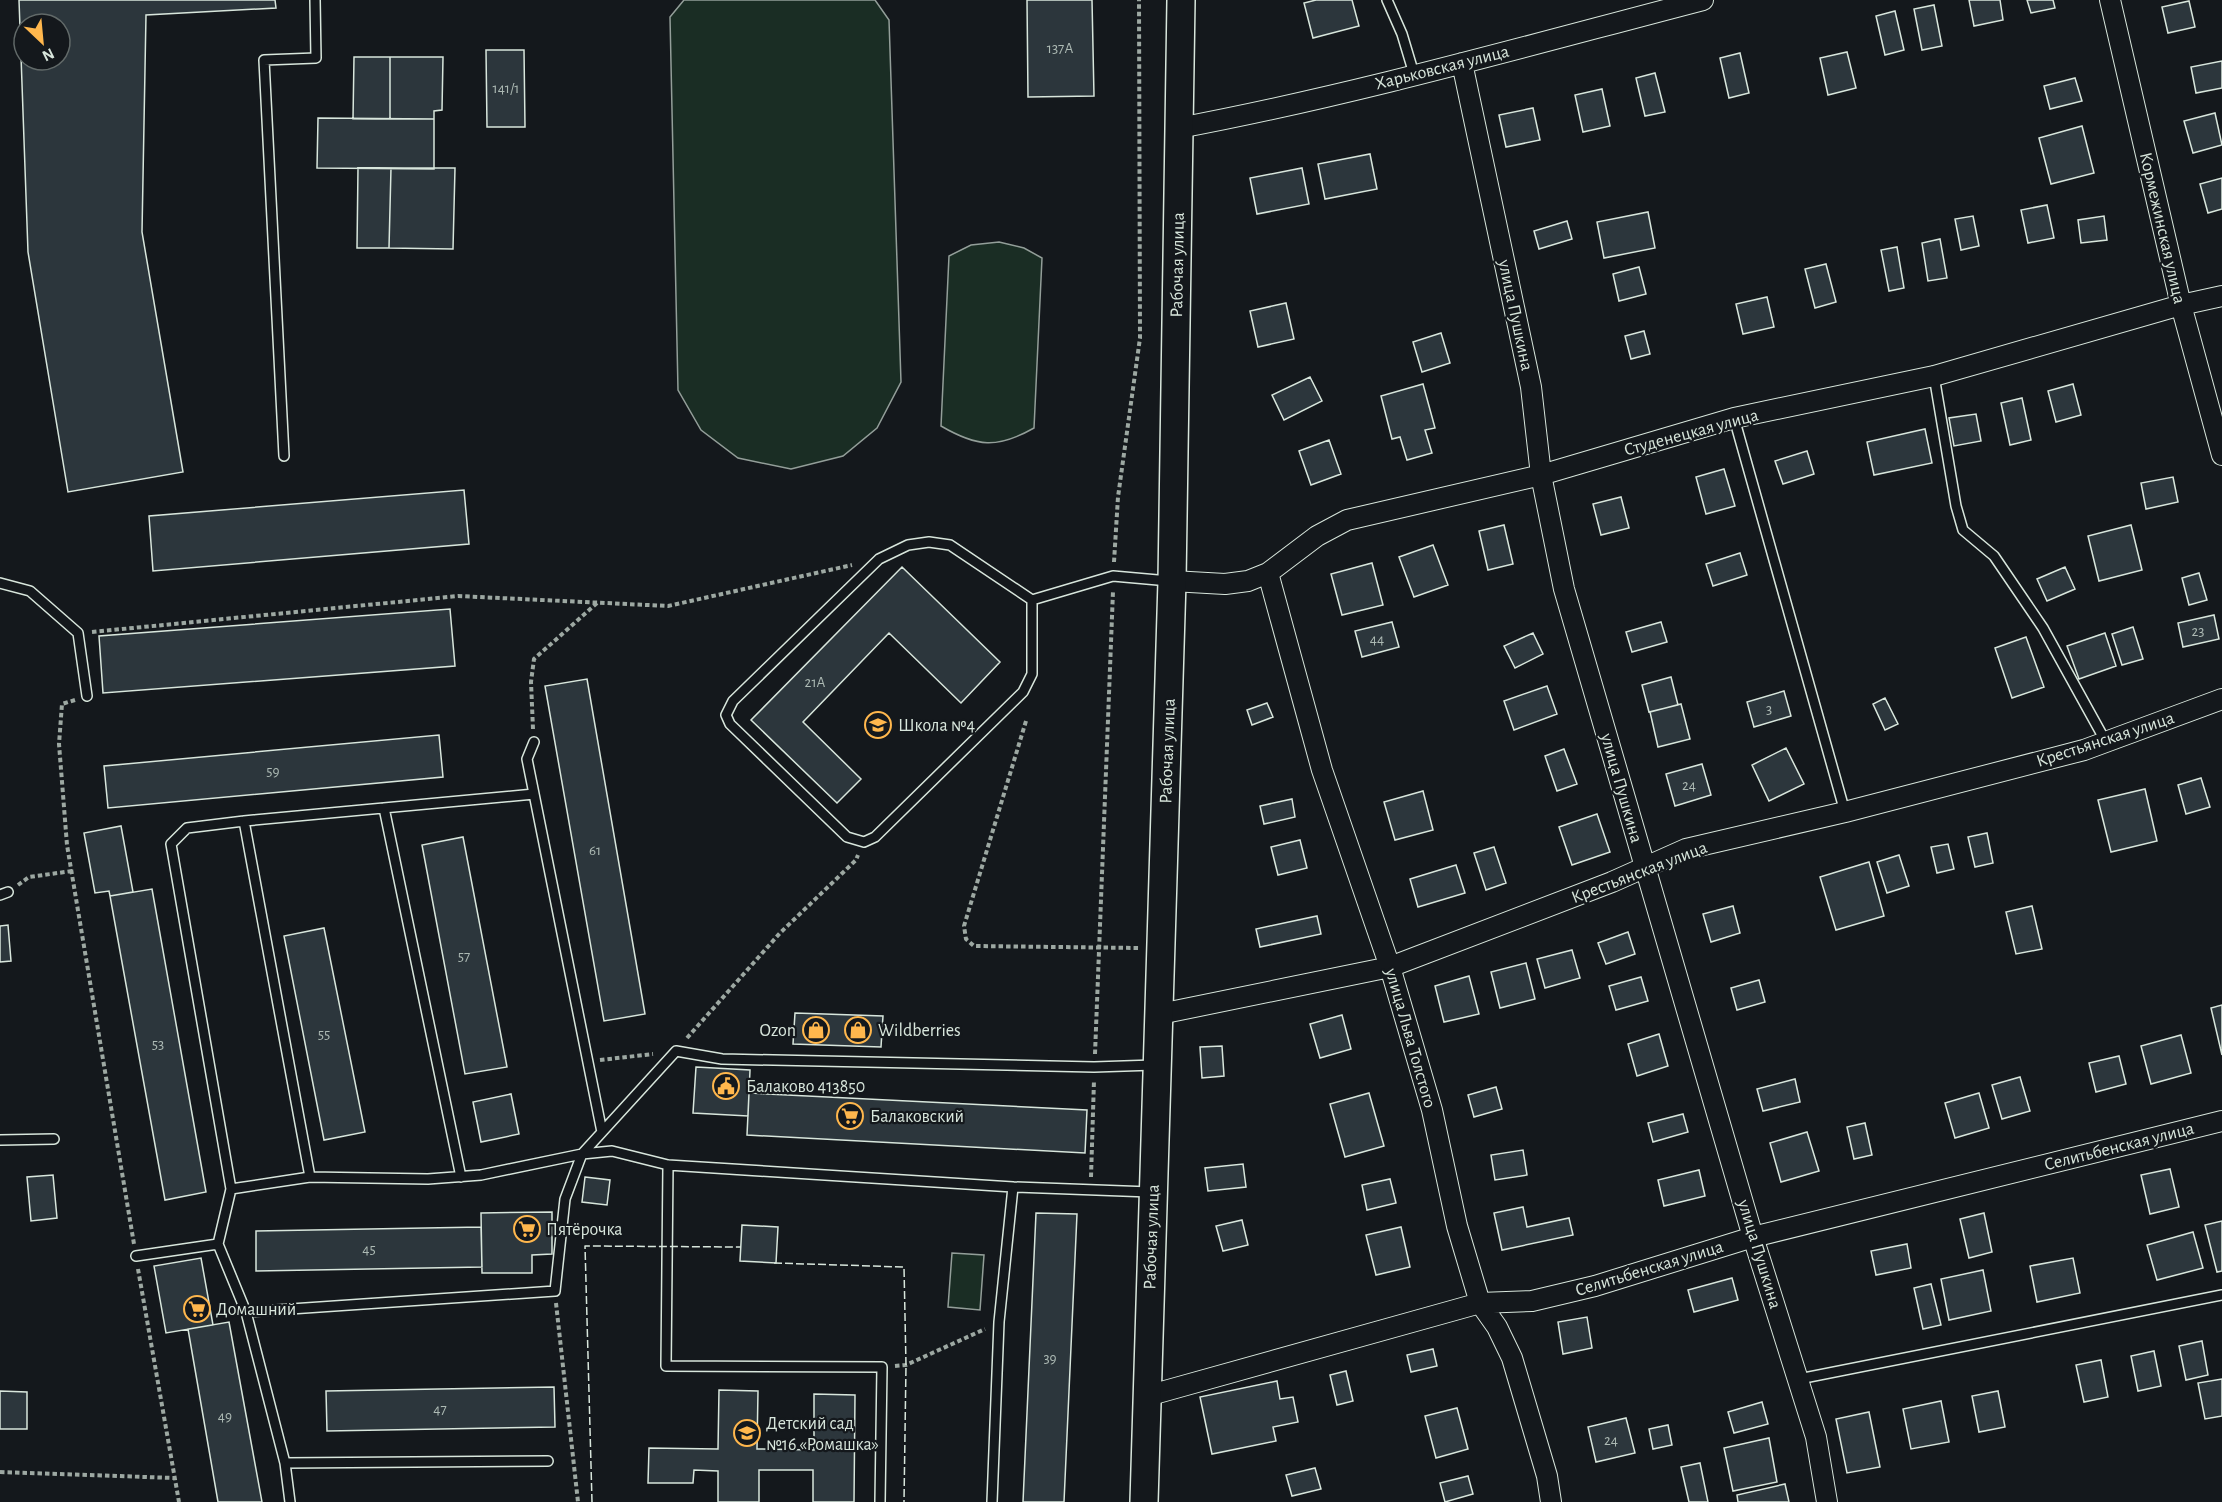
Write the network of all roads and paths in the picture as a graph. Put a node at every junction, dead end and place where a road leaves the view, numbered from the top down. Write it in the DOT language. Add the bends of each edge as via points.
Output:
graph roads {
  1 [pos="315,0"];
  2 [pos="1139,0"];
  3 [pos="1181,0"];
  4 [pos="1387,0"];
  5 [pos="1703,0"];
  6 [pos="2110,0"];
  7 [pos="1462,63"];
  8 [pos="1414,74"];
  9 [pos="1179,128"];
  10 [pos="2222,296"];
  11 [pos="2181,305"];
  12 [pos="1934,376"];
  13 [pos="1734,418"];
  14 [pos="2222,455"];
  15 [pos="284,456"];
  16 [pos="1541,475"];
  17 [pos="879,559"];
  18 [pos="1268,573"];
  19 [pos="1113,576"];
  20 [pos="1172,581"];
  21 [pos="0,583"];
  22 [pos="1032,600"];
  23 [pos="597,602"];
  24 [pos="78,633"];
  25 [pos="87,696"];
  26 [pos="2222,699"];
  27 [pos="1026,721"];
  28 [pos="534,742"];
  29 [pos="2106,742"];
  30 [pos="534,794"];
  31 [pos="384,808"];
  32 [pos="1845,812"];
  33 [pos="244,821"];
  34 [pos="864,842"];
  35 [pos="1645,866"];
  36 [pos="72,871"];
  37 [pos="4,894"];
  38 [pos="1099,947"];
  39 [pos="1162,948"];
  40 [pos="1390,967"];
  41 [pos="1160,1014"];
  42 [pos="675,1051"];
  43 [pos="588,1062"];
  44 [pos="1158,1065"];
  45 [pos="1094,1067"];
  46 [pos="2222,1121"];
  47 [pos="602,1132"];
  48 [pos="54,1139"];
  49 [pos="0,1140"];
  50 [pos="582,1154"];
  51 [pos="668,1165"];
  52 [pos="462,1176"];
  53 [pos="310,1177"];
  54 [pos="1013,1187"];
  55 [pos="231,1189"];
  56 [pos="1091,1190"];
  57 [pos="1153,1192"];
  58 [pos="1754,1237"];
  59 [pos="218,1244"];
  60 [pos="136,1256"];
  61 [pos="555,1291"];
  62 [pos="2222,1295"];
  63 [pos="1480,1303"];
  64 [pos="246,1312"];
  65 [pos="999,1322"];
  66 [pos="882,1367"];
  67 [pos="1799,1379"];
  68 [pos="1147,1396"];
  69 [pos="549,1461"];
  70 [pos="285,1463"];
  71 [pos="0,1472"];
  72 [pos="175,1478"];
  73 [pos="179,1502"];
  74 [pos="290,1502"];
  75 [pos="578,1502"];
  76 [pos="880,1502"];
  77 [pos="992,1502"];
  78 [pos="1144,1502"];
  79 [pos="1551,1502"];
  80 [pos="1827,1502"];
  1 -- 15 [label="lane" via="316,58 264,60"];
  2 -- 19 [label="path" via="1140,338 1118,497"];
  3 -- 9 [label="street, Рабочая улица"];
  4 -- 8 [label="lane"];
  5 -- 7 [label="street, Харьковская улица"];
  6 -- 11 [label="street, Кормежинская улица"];
  7 -- 8 [label="street, Харьковская улица"];
  7 -- 16 [label="street, улица Пушкина" via="1531,387"];
  8 -- 9 [label="street, Харьковская улица"];
  9 -- 20 [label="street, Рабочая улица"];
  10 -- 11 [label="street, Студенецкая улица"];
  11 -- 12 [label="street, Студенецкая улица"];
  11 -- 14 [label="street, Кормежинская улица"];
  12 -- 13 [label="street, Студенецкая улица"];
  12 -- 29 [label="lane" via="1963,530 1994,556 2043,628"];
  13 -- 16 [label="street, Студенецкая улица"];
  13 -- 32 [label="lane"];
  16 -- 18 [label="street, Студенецкая улица" via="1347,520 1317,536"];
  16 -- 35 [label="street, улица Пушкина" via="1564,589"];
  17 -- 22 [label="lane" via="908,545 950,545"];
  17 -- 23 [label="path" via="668,606"];
  17 -- 34 [label="lane" via="733,701 726,715 730,724 847,837"];
  18 -- 20 [label="street, Студенецкая улица" via="1225,584"];
  18 -- 40 [label="street, улица Льва Толстого" via="1322,770"];
  19 -- 20 [label="lane"];
  19 -- 22 [label="lane"];
  19 -- 38 [label="path"];
  20 -- 39 [label="street, Рабочая улица"];
  21 -- 24 [label="lane" via="30,591"];
  22 -- 34 [label="lane" via="1032,674 1023,692 875,837"];
  23 -- 24 [label="path" via="458,596"];
  23 -- 28 [label="path" via="534,659"];
  24 -- 25 [label="lane"];
  25 -- 36 [label="path" via="62,704 59,744"];
  26 -- 29 [label="street, Крестьянская улица"];
  27 -- 38 [label="path" via="964,926 966,939 974,946"];
  28 -- 30 [label="lane" via="527,759"];
  29 -- 32 [label="street, Крестьянская улица"];
  30 -- 31 [label="lane"];
  30 -- 43 [label="lane"];
  31 -- 33 [label="lane"];
  31 -- 52 [label="lane"];
  32 -- 35 [label="street, Крестьянская улица" via="1686,849"];
  33 -- 53 [label="lane"];
  33 -- 55 [label="lane" via="187,828 171,844"];
  34 -- 42 [label="path" via="856,860 780,933"];
  35 -- 40 [label="street, Крестьянская улица"];
  35 -- 58 [label="street, улица Пушкина"];
  36 -- 37 [label="path" via="28,878"];
  36 -- 60 [label="path"];
  38 -- 39 [label="path"];
  38 -- 45 [label="path"];
  39 -- 41 [label="street, Рабочая улица"];
  40 -- 41 [label="street, Крестьянская улица"];
  40 -- 63 [label="street, улица Льва Толстого" via="1432,1110 1456,1227"];
  41 -- 44 [label="street, Рабочая улица"];
  42 -- 43 [label="path"];
  42 -- 45 [label="lane" via="722,1059"];
  42 -- 47 [label="lane"];
  43 -- 47 [label="lane"];
  44 -- 45 [label="lane"];
  44 -- 57 [label="street, Рабочая улица"];
  45 -- 56 [label="path"];
  46 -- 58 [label="street, Селитьбенская улица"];
  47 -- 50 [label="lane"];
  48 -- 49 [label="lane"];
  50 -- 51 [label="lane" via="612,1151"];
  50 -- 52 [label="lane"];
  50 -- 61 [label="lane" via="565,1199"];
  51 -- 54 [label="lane"];
  51 -- 66 [label="lane" via="666,1366"];
  52 -- 53 [label="lane"];
  53 -- 55 [label="lane"];
  54 -- 56 [label="lane"];
  54 -- 65 [label="lane"];
  55 -- 59 [label="lane"];
  56 -- 57 [label="lane"];
  57 -- 68 [label="street, Рабочая улица"];
  58 -- 63 [label="street, Селитьбенская улица" via="1595,1286 1532,1301"];
  58 -- 67 [label="street, улица Пушкина"];
  59 -- 60 [label="lane"];
  59 -- 64 [label="lane"];
  60 -- 72 [label="path"];
  61 -- 64 [label="lane"];
  61 -- 75 [label="path"];
  62 -- 67 [label="lane"];
  63 -- 68 [label="street, Селитьбенская улица"];
  63 -- 79 [label="street, улица Льва Толстого" via="1512,1358"];
  64 -- 70 [label="lane"];
  65 -- 66 [label="path" via="906,1365"];
  65 -- 77 [label="lane"];
  66 -- 76 [label="lane"];
  67 -- 80 [label="street, улица Пушкина" via="1816,1437"];
  68 -- 78 [label="street, Рабочая улица"];
  69 -- 70 [label="lane"];
  70 -- 74 [label="lane"];
  71 -- 72 [label="path"];
  72 -- 73 [label="path"];
}
